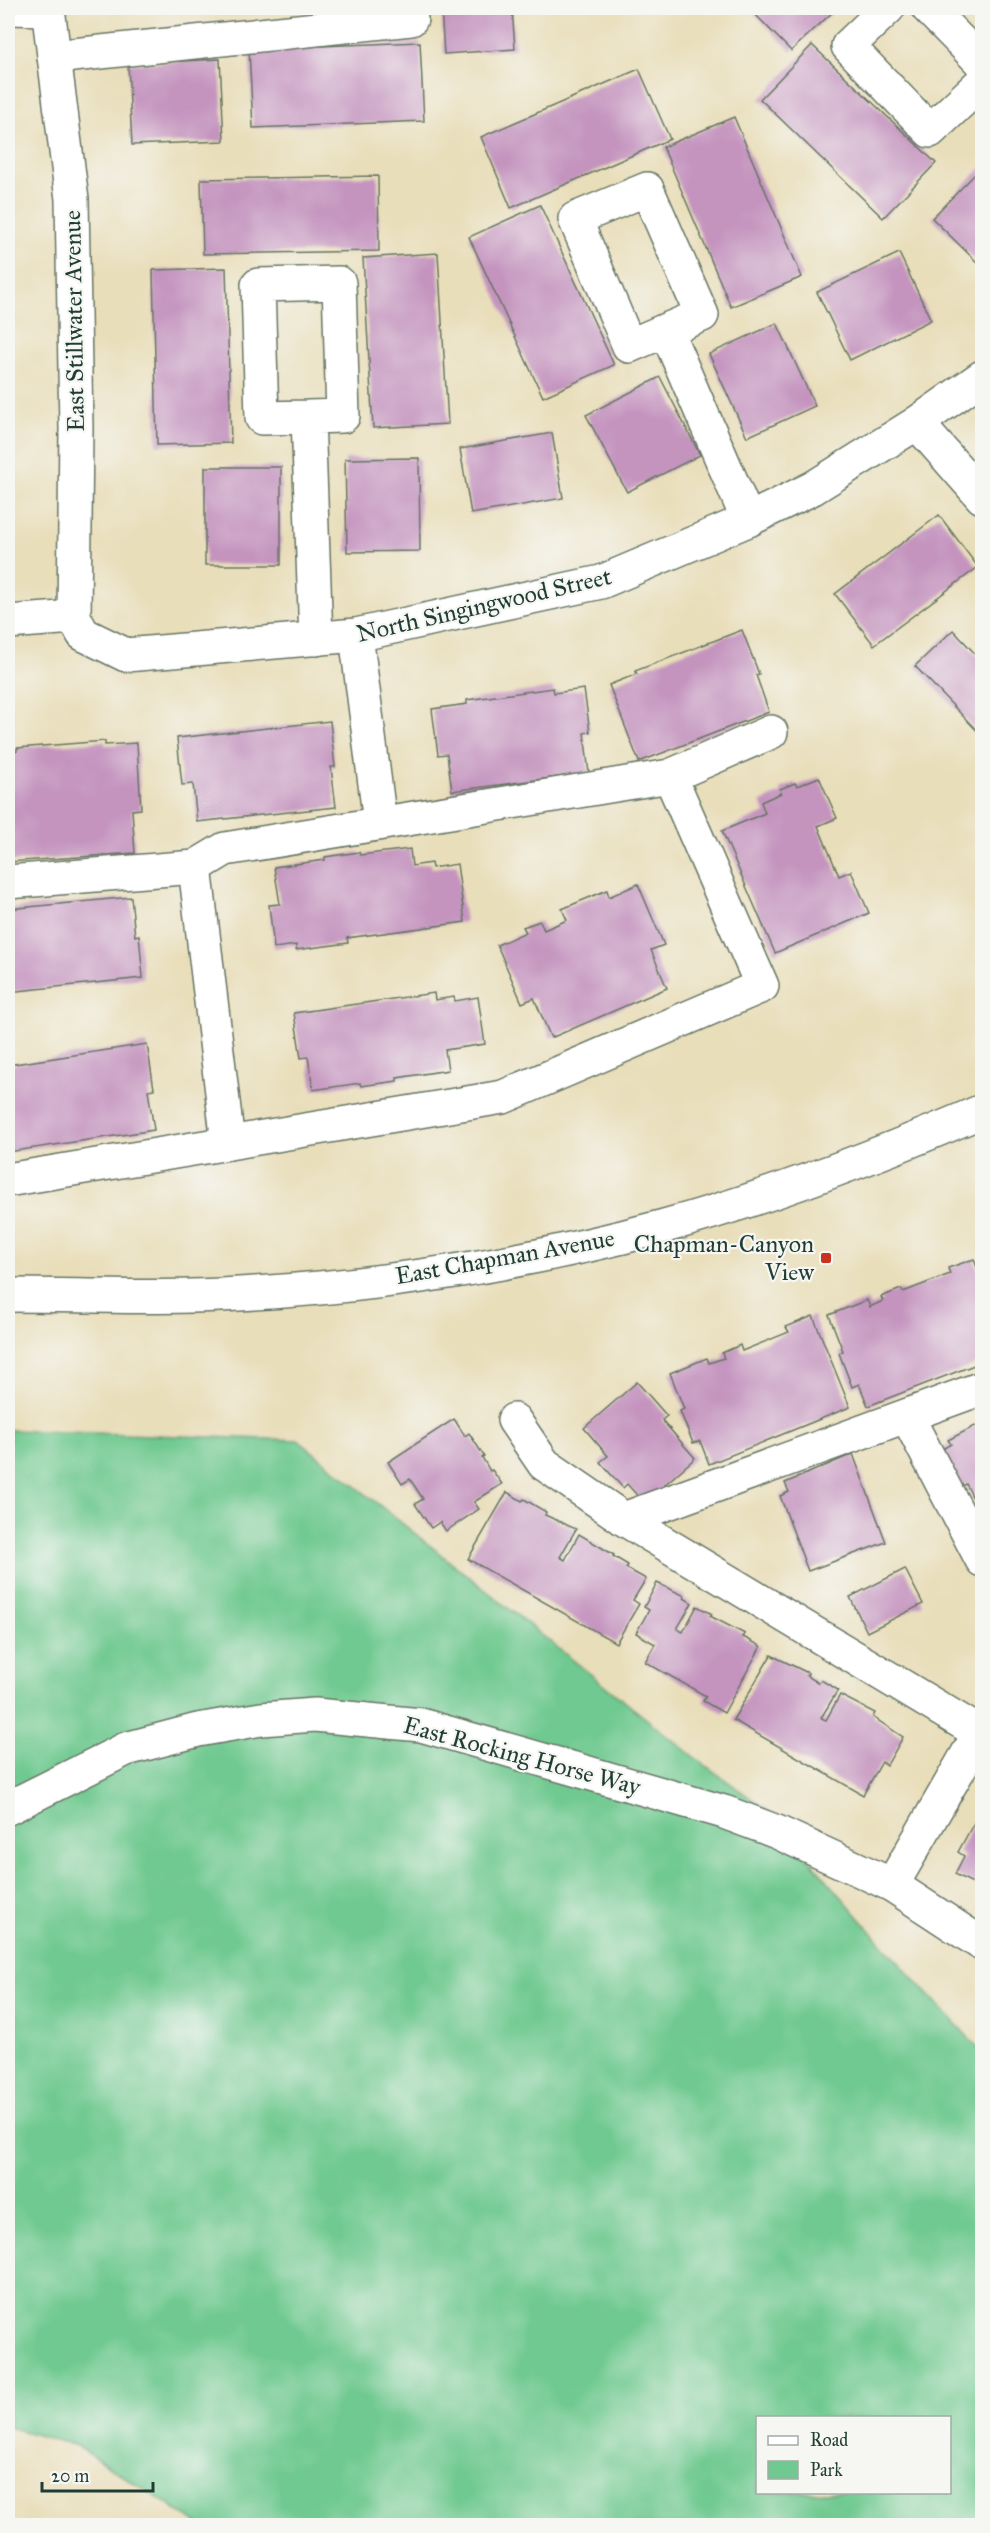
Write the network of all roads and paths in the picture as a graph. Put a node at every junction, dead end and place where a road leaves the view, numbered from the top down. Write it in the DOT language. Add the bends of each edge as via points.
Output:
graph roads {
  1 [pos="8,8"];
  2 [pos="48,8"];
  3 [pos="410,8"];
  4 [pos="888,8"];
  5 [pos="928,8"];
  6 [pos="273,20"];
  7 [pos="54,57"];
  8 [pos="982,63"];
  9 [pos="976,101"];
  10 [pos="666,330"];
  11 [pos="982,377"];
  12 [pos="308,417"];
  13 [pos="916,423"];
  14 [pos="982,497"];
  15 [pos="748,520"];
  16 [pos="8,622"];
  17 [pos="78,625"];
  18 [pos="356,635"];
  19 [pos="316,639"];
  20 [pos="771,732"];
  21 [pos="670,776"];
  22 [pos="380,823"];
  23 [pos="195,867"];
  24 [pos="8,882"];
  25 [pos="982,1111"];
  26 [pos="228,1143"];
  27 [pos="13,1179"];
  28 [pos="8,1294"];
  29 [pos="982,1388"];
  30 [pos="907,1416"];
  31 [pos="513,1420"];
  32 [pos="624,1519"];
  33 [pos="982,1560"];
  34 [pos="981,1731"];
  35 [pos="8,1808"];
  36 [pos="892,1885"];
  37 [pos="982,1944"];
  1 -- 2 [label="street"];
  2 -- 7 [label="street, East Stillwater Avenue"];
  3 -- 6 [label="street" via="411,19"];
  4 -- 9 [label="street" via="848,46 930,131"];
  5 -- 8 [label="street"];
  6 -- 7 [label="street"];
  7 -- 17 [label="street, East Stillwater Avenue" via="72,199"];
  10 -- 10 [label="street" via="702,315 647,189 575,219 629,346"];
  10 -- 15 [label="street"];
  11 -- 13 [label="street, North Singingwood Street"];
  12 -- 12 [label="street" via="343,416 339,283 258,285 262,418"];
  12 -- 19 [label="street"];
  13 -- 14 [label="street"];
  13 -- 15 [label="street, North Singingwood Street" via="813,488"];
  15 -- 18 [label="street, North Singingwood Street" via="601,582"];
  16 -- 17 [label="street"];
  17 -- 19 [label="street, North Singingwood Street" via="126,655"];
  18 -- 19 [label="street, North Singingwood Street"];
  18 -- 22 [label="street"];
  20 -- 21 [label="street"];
  21 -- 22 [label="street"];
  21 -- 26 [label="street" via="762,986 503,1097"];
  22 -- 23 [label="street" via="225,849"];
  23 -- 24 [label="street"];
  23 -- 26 [label="street"];
  25 -- 28 [label="street, East Chapman Avenue" via="877,1156 773,1193 660,1227 489,1264 238,1294"];
  26 -- 27 [label="street"];
  29 -- 30 [label="street"];
  30 -- 32 [label="street"];
  30 -- 33 [label="street"];
  31 -- 32 [label="street" via="544,1464"];
  32 -- 34 [label="street"];
  34 -- 36 [label="street"];
  35 -- 36 [label="street, East Rocking Horse Way" via="126,1749 198,1730 304,1716 367,1719 421,1725 724,1812"];
  36 -- 37 [label="street, East Rocking Horse Way"];
}
